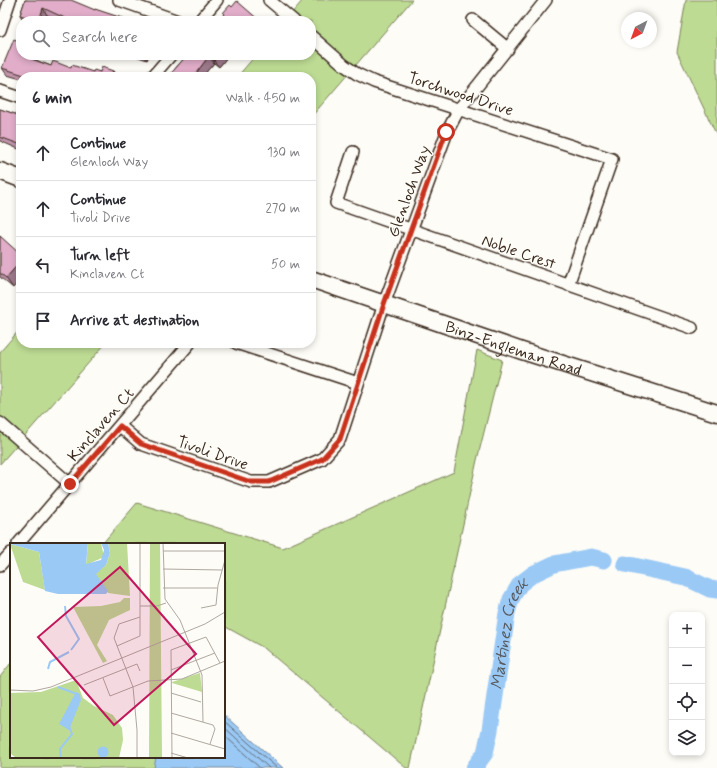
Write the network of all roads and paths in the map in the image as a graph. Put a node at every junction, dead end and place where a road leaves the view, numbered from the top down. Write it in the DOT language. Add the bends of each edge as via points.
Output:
graph roads {
  1 [pos="10,0"];
  2 [pos="119,0"];
  3 [pos="217,0"];
  4 [pos="269,0"];
  5 [pos="546,0"];
  6 [pos="164,16"];
  7 [pos="203,16"];
  8 [pos="288,16"];
  9 [pos="473,20"];
  10 [pos="0,30"];
  11 [pos="316,40"];
  12 [pos="508,49"];
  13 [pos="167,60"];
  14 [pos="156,72"];
  15 [pos="0,91"];
  16 [pos="16,96"];
  17 [pos="459,109"];
  18 [pos="352,152"];
  19 [pos="0,171"];
  20 [pos="16,177"];
  21 [pos="411,230"];
  22 [pos="316,281"];
  23 [pos="568,285"];
  24 [pos="384,304"];
  25 [pos="692,328"];
  26 [pos="186,348"];
  27 [pos="251,348"];
  28 [pos="358,383"];
  29 [pos="717,413"];
  30 [pos="0,423"];
  31 [pos="120,426"];
  32 [pos="70,484"];
  33 [pos="19,543"];
  34 [pos="10,553"];
  35 [pos="0,565"];
  1 -- 10 [label="street"];
  2 -- 6 [label="street"];
  3 -- 7 [label="street"];
  4 -- 8 [label="street"];
  5 -- 12 [label="street, Glenloch Way"];
  9 -- 12 [label="street"];
  11 -- 17 [label="street, Torchwood Drive" via="357,74 374,82"];
  12 -- 17 [label="street, Glenloch Way"];
  13 -- 14 [label="street"];
  15 -- 16 [label="street"];
  17 -- 21 [label="street, Glenloch Way" via="446,132"];
  17 -- 23 [label="street, Torchwood Drive" via="612,159"];
  18 -- 21 [label="street, Noble Crest" via="336,203"];
  19 -- 20 [label="street"];
  21 -- 23 [label="street, Noble Crest"];
  21 -- 24 [label="street, Glenloch Way"];
  22 -- 24 [label="street, Binz-Engleman Road"];
  23 -- 25 [label="street, Noble Crest"];
  24 -- 28 [label="street, Tivoli Drive"];
  24 -- 29 [label="street, Binz-Engleman Road"];
  26 -- 31 [label="street, Kinclaven Ct"];
  27 -- 28 [label="street"];
  28 -- 31 [label="street, Tivoli Drive" via="340,439 322,459 269,482 251,482 141,444"];
  30 -- 32 [label="street"];
  31 -- 32 [label="street, Kinclaven Ct"];
  32 -- 33 [label="street, Kinclaven Ct"];
  34 -- 35 [label="street"];
}
